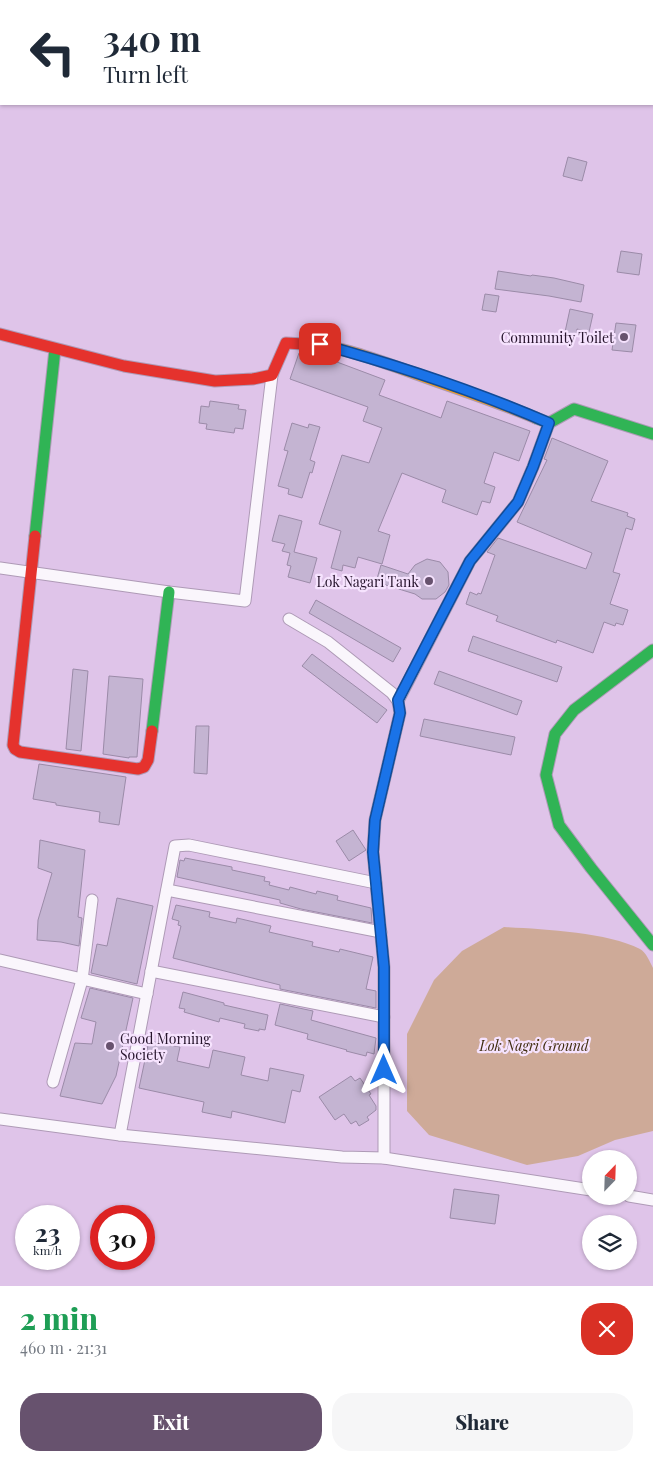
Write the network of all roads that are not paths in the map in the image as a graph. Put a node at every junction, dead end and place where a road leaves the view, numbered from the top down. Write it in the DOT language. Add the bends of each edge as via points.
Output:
graph roads {
  1 [pos="0,334"];
  2 [pos="55,349"];
  3 [pos="272,375"];
  4 [pos="549,423"];
  5 [pos="653,434"];
  6 [pos="0,568"];
  7 [pos="32,572"];
  8 [pos="169,592"];
  9 [pos="288,619"];
  10 [pos="653,650"];
  11 [pos="398,700"];
  12 [pos="376,883"];
  13 [pos="167,890"];
  14 [pos="92,900"];
  15 [pos="381,932"];
  16 [pos="653,945"];
  17 [pos="0,960"];
  18 [pos="151,971"];
  19 [pos="82,980"];
  20 [pos="147,994"];
  21 [pos="384,1017"];
  22 [pos="53,1082"];
  23 [pos="0,1118"];
  24 [pos="120,1135"];
  25 [pos="384,1158"];
  26 [pos="582,1189"];
  27 [pos="638,1198"];
  28 [pos="653,1200"];
  1 -- 2 [label="street"];
  2 -- 3 [label="street" via="124,366 216,381"];
  2 -- 7 [label="street"];
  3 -- 4 [label="street" via="286,343 320,344 412,372"];
  3 -- 8 [label="street" via="245,601"];
  4 -- 5 [label="street" via="574,409"];
  4 -- 11 [label="street" via="518,502 470,561"];
  6 -- 7 [label="street"];
  7 -- 8 [label="street"];
  7 -- 8 [label="street" via="13,745 20,752 138,769 144,767 148,760"];
  9 -- 11 [label="street" via="354,661"];
  10 -- 16 [label="street" via="574,710 555,734 546,775 559,825"];
  11 -- 12 [label="street" via="400,713 375,820 373,852"];
  12 -- 13 [label="street" via="189,845 176,846"];
  12 -- 15 [label="street"];
  13 -- 15 [label="street"];
  13 -- 18 [label="street"];
  14 -- 19 [label="street"];
  15 -- 21 [label="street"];
  17 -- 19 [label="street"];
  18 -- 20 [label="street"];
  18 -- 21 [label="street"];
  19 -- 20 [label="street"];
  19 -- 22 [label="street"];
  20 -- 24 [label="street"];
  21 -- 25 [label="street"];
  23 -- 24 [label="street"];
  24 -- 25 [label="street" via="342,1157"];
  25 -- 26 [label="street"];
  27 -- 28 [label="street"];
}
